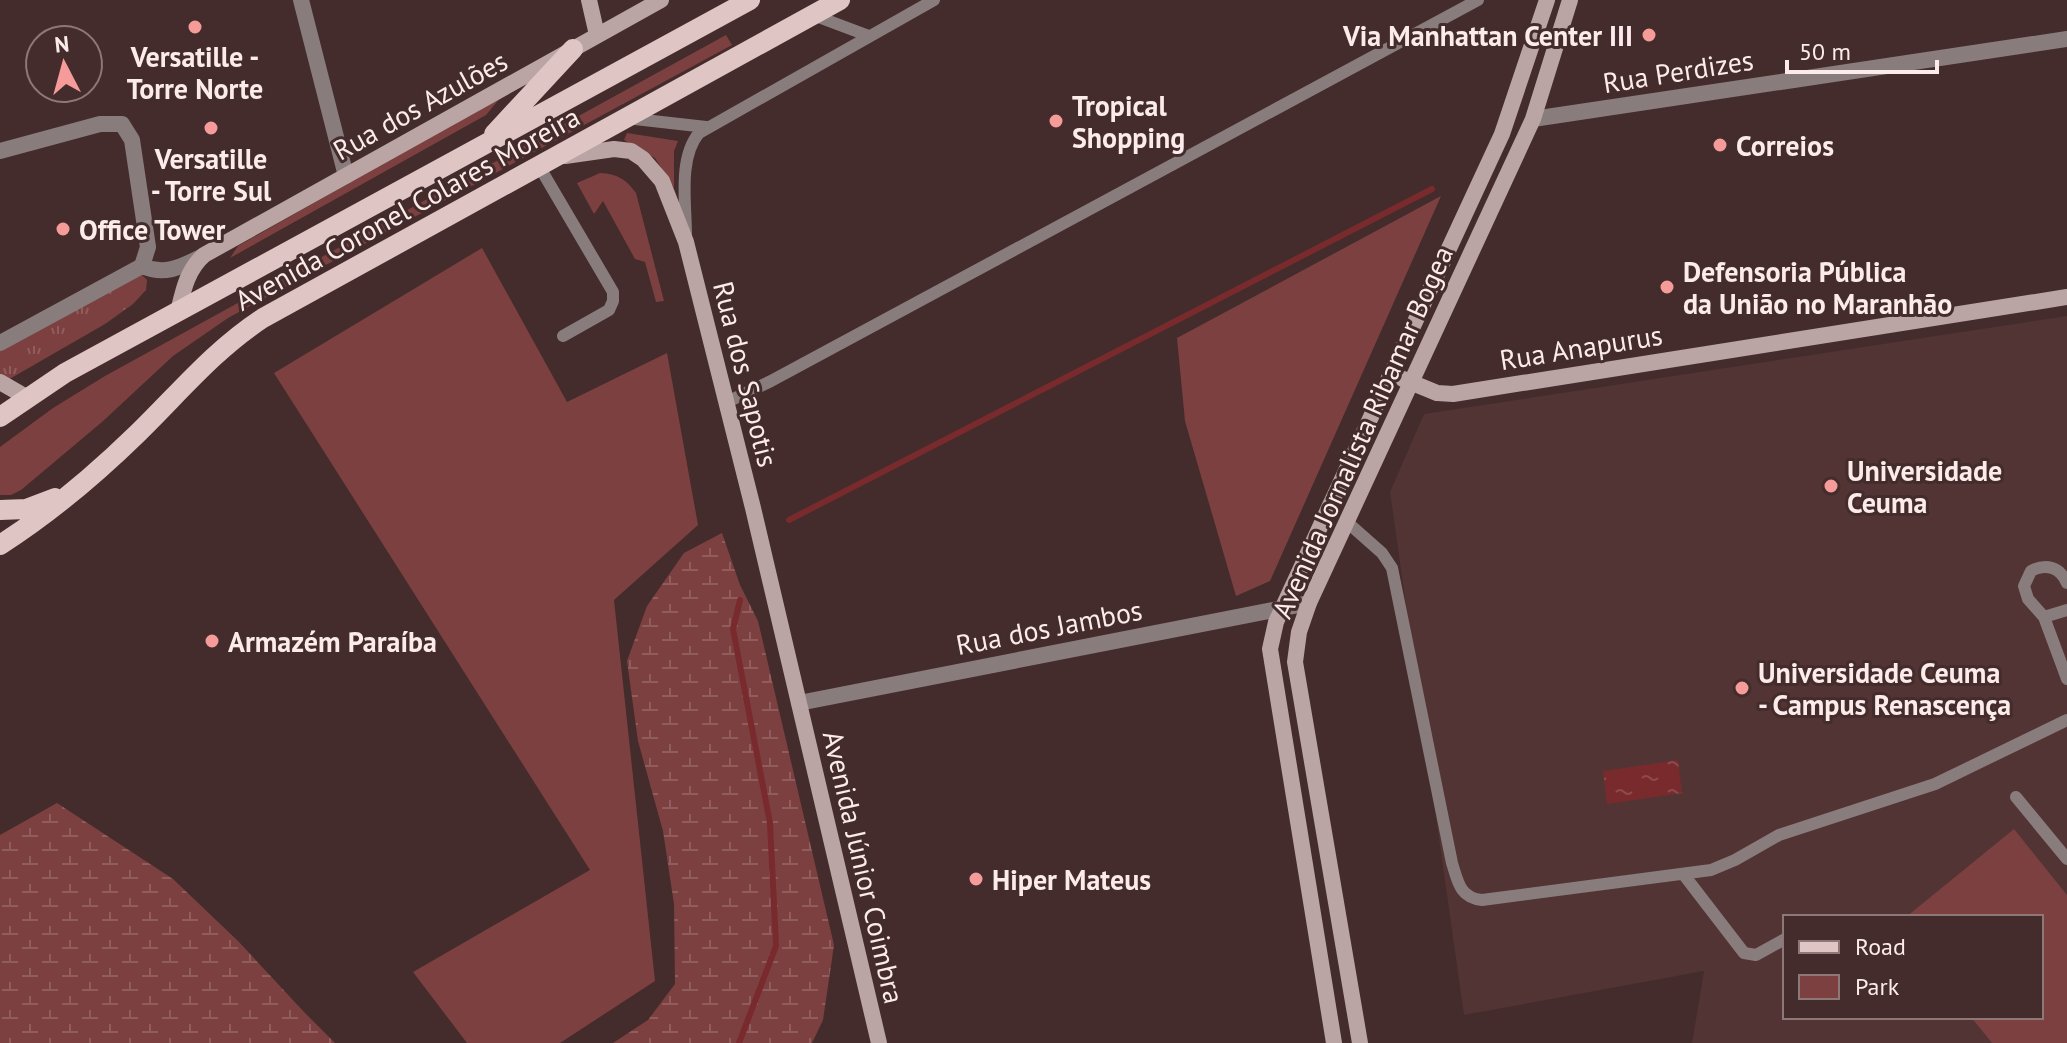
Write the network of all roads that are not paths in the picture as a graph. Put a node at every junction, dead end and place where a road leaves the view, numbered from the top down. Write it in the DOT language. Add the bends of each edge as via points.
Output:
graph roads {
  1 [pos="301,0"];
  2 [pos="589,0"];
  3 [pos="661,0"];
  4 [pos="750,0"];
  5 [pos="840,0"];
  6 [pos="934,0"];
  7 [pos="1478,0"];
  8 [pos="1547,0"];
  9 [pos="1570,0"];
  10 [pos="813,15"];
  11 [pos="597,35"];
  12 [pos="869,36"];
  13 [pos="2067,39"];
  14 [pos="573,49"];
  15 [pos="626,118"];
  16 [pos="1533,119"];
  17 [pos="706,127"];
  18 [pos="483,146"];
  19 [pos="0,151"];
  20 [pos="545,162"];
  21 [pos="346,176"];
  22 [pos="686,242"];
  23 [pos="204,255"];
  24 [pos="142,266"];
  25 [pos="2067,297"];
  26 [pos="178,312"];
  27 [pos="563,336"];
  28 [pos="0,343"];
  29 [pos="1391,375"];
  30 [pos="0,382"];
  31 [pos="1411,383"];
  32 [pos="26,397"];
  33 [pos="725,403"];
  34 [pos="0,417"];
  35 [pos="98,470"];
  36 [pos="0,510"];
  37 [pos="1347,522"];
  38 [pos="0,545"];
  39 [pos="2067,583"];
  40 [pos="1309,603"];
  41 [pos="1283,608"];
  42 [pos="2067,610"];
  43 [pos="2044,617"];
  44 [pos="2067,679"];
  45 [pos="799,703"];
  46 [pos="2067,720"];
  47 [pos="2016,797"];
  48 [pos="2067,859"];
  49 [pos="1684,875"];
  50 [pos="1783,940"];
  51 [pos="879,1043"];
  52 [pos="1334,1043"];
  53 [pos="1360,1043"];
  1 -- 21 [label="street"];
  2 -- 11 [label="main road"];
  3 -- 11 [label="main road, Rua dos Azulões"];
  4 -- 18 [label="main road, Avenida Coronel Colares Moreira"];
  5 -- 10 [label="main road, Avenida Coronel Colares Moreira"];
  6 -- 12 [label="lane"];
  7 -- 33 [label="lane"];
  8 -- 29 [label="main road, Avenida Jornalista Ribamar Bogea" via="1506,124"];
  9 -- 16 [label="main road, Avenida Jornalista Ribamar Bogea"];
  10 -- 12 [label="lane"];
  10 -- 15 [label="main road, Avenida Coronel Colares Moreira"];
  11 -- 14 [label="main road, Rua dos Azulões"];
  12 -- 17 [label="lane"];
  13 -- 16 [label="street, Rua Perdizes"];
  14 -- 18 [label="main road"];
  14 -- 21 [label="main road, Rua dos Azulões"];
  15 -- 17 [label="lane"];
  15 -- 20 [label="main road, Avenida Coronel Colares Moreira"];
  16 -- 31 [label="main road, Avenida Jornalista Ribamar Bogea"];
  17 -- 22 [label="lane" via="693,140 687,158"];
  18 -- 26 [label="main road, Avenida Coronel Colares Moreira"];
  19 -- 24 [label="street" via="100,124 122,124 132,140 148,247"];
  20 -- 22 [label="main road, Rua dos Sapotis" via="602,149 637,154 662,181"];
  20 -- 27 [label="lane" via="613,292 609,310"];
  20 -- 35 [label="main road, Avenida Coronel Colares Moreira" via="244,330"];
  21 -- 23 [label="main road, Rua dos Azulões"];
  22 -- 33 [label="main road, Rua dos Sapotis"];
  23 -- 24 [label="street, Rua dos Azulões" via="174,270"];
  23 -- 26 [label="main road" via="186,282"];
  24 -- 28 [label="street, Rua dos Azulões"];
  25 -- 31 [label="main road, Rua Anapurus" via="1453,394"];
  26 -- 32 [label="main road, Avenida Coronel Colares Moreira"];
  29 -- 31 [label="main road, Rua Anapurus"];
  29 -- 41 [label="main road, Avenida Jornalista Ribamar Bogea"];
  30 -- 32 [label="main road"];
  31 -- 37 [label="main road, Avenida Jornalista Ribamar Bogea"];
  32 -- 34 [label="main road, Avenida Coronel Colares Moreira"];
  33 -- 45 [label="main road, Rua dos Sapotis"];
  35 -- 36 [label="main road" via="46,502"];
  35 -- 38 [label="main road, Avenida Coronel Colares Moreira"];
  37 -- 40 [label="main road, Avenida Jornalista Ribamar Bogea"];
  37 -- 49 [label="lane" via="1392,568 1452,863 1465,895 1482,900"];
  39 -- 43 [label="lane" via="2051,567 2028,574 2026,595"];
  40 -- 41 [label="street, Rua dos Jambos"];
  40 -- 53 [label="main road, Avenida Jornalista Ribamar Bogea" via="1295,662"];
  41 -- 45 [label="street, Rua dos Jambos"];
  41 -- 52 [label="main road, Avenida Jornalista Ribamar Bogea" via="1270,649"];
  42 -- 43 [label="lane"];
  43 -- 44 [label="lane"];
  45 -- 51 [label="main road, Avenida Júnior Coimbra"];
  46 -- 49 [label="lane" via="1935,784 1779,835 1722,865"];
  47 -- 48 [label="lane"];
  49 -- 50 [label="lane" via="1744,953 1756,955"];
}
